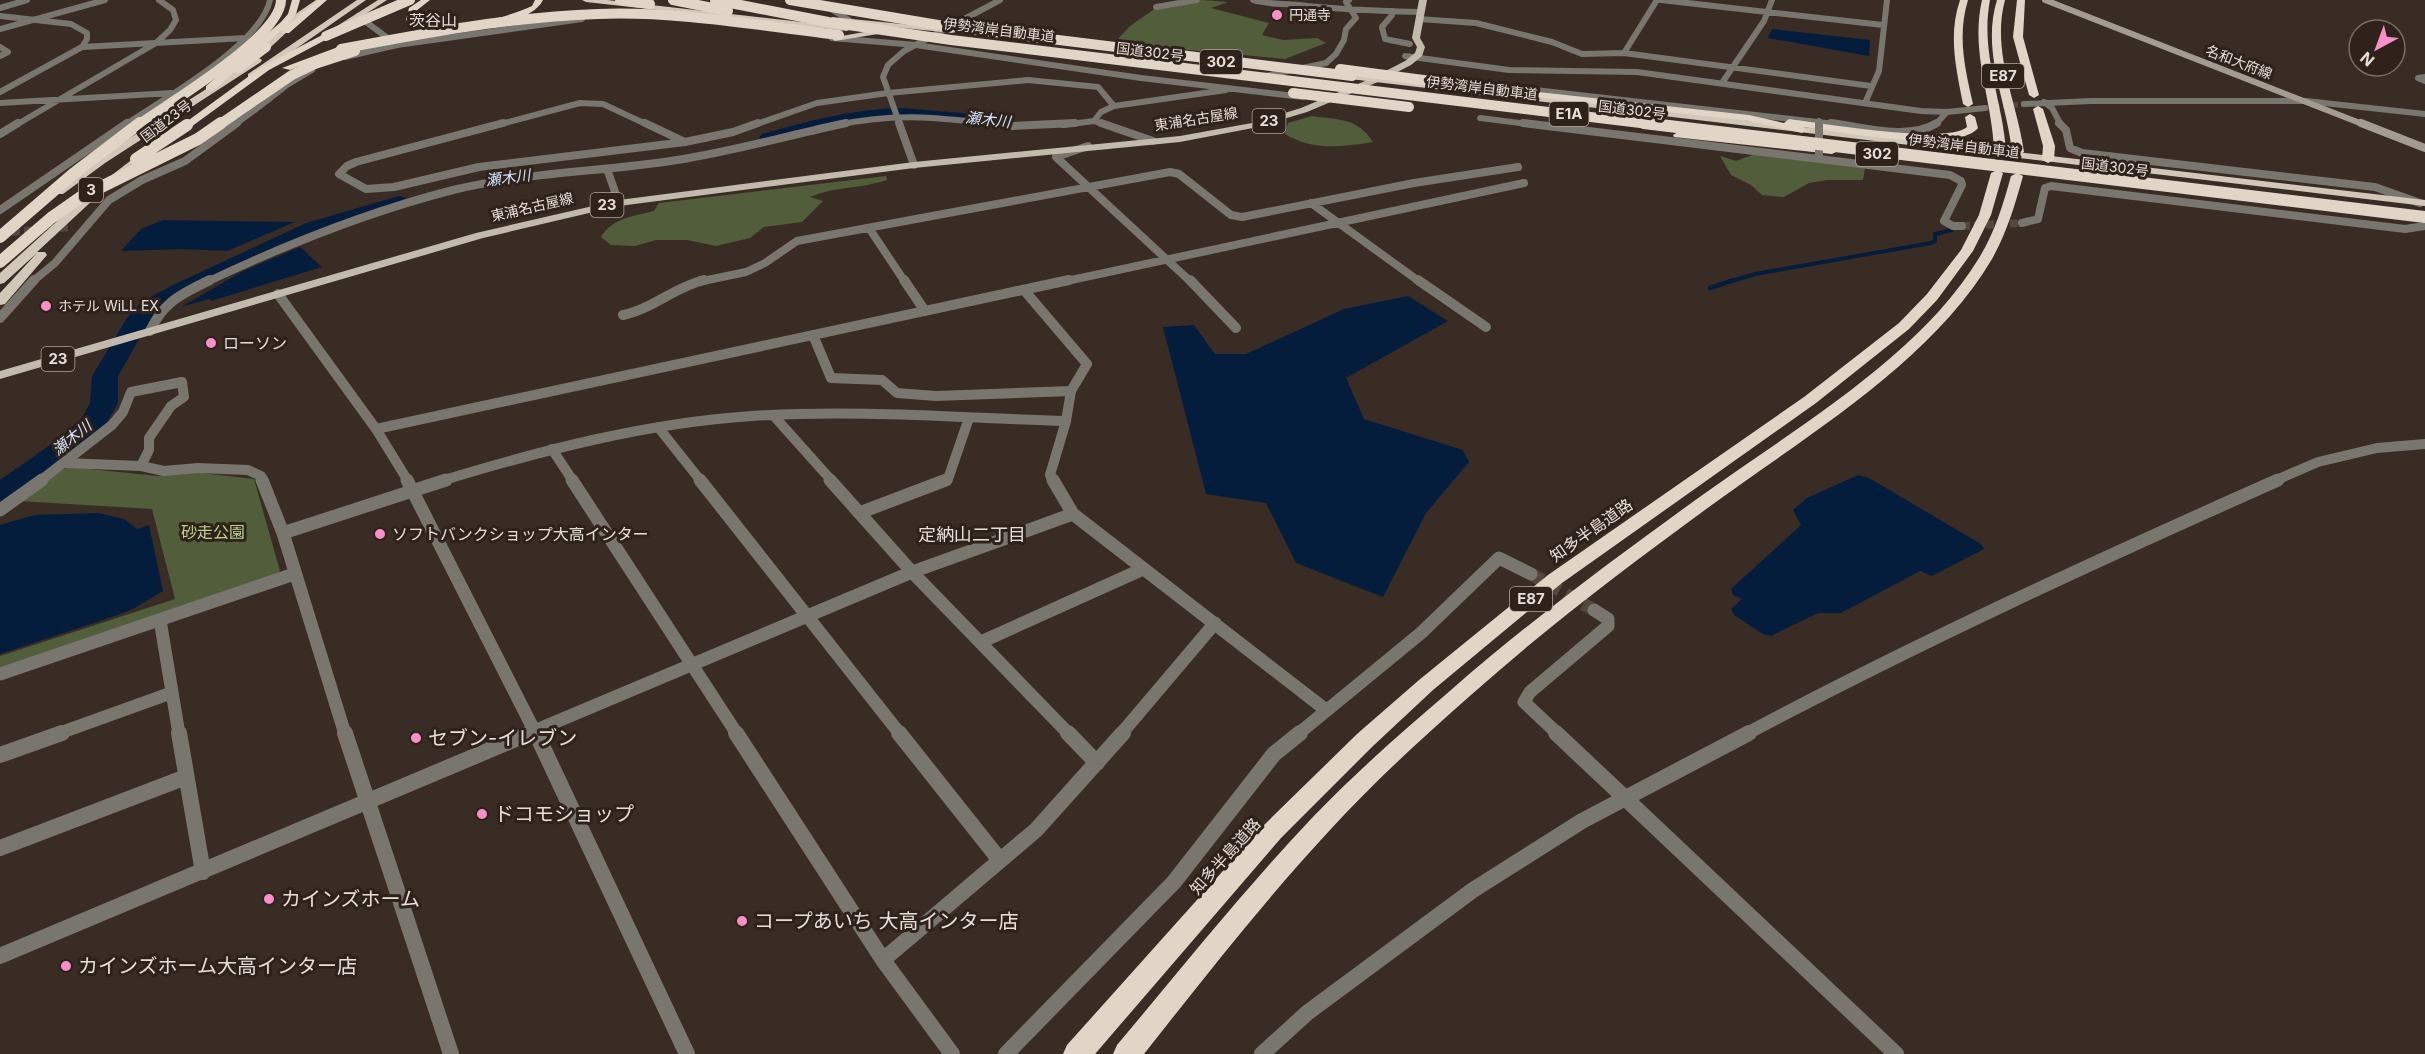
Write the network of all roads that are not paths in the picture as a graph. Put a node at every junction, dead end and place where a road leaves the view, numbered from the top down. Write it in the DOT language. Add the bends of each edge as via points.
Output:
graph roads {
  1 [pos="27,0"];
  2 [pos="105,0"];
  3 [pos="159,0"];
  4 [pos="270,0"];
  5 [pos="281,0"];
  6 [pos="296,0"];
  7 [pos="322,0"];
  8 [pos="347,0"];
  9 [pos="362,0"];
  10 [pos="383,0"];
  11 [pos="410,0"];
  12 [pos="426,0"];
  13 [pos="539,0"];
  14 [pos="620,0"];
  15 [pos="673,0"];
  16 [pos="715,0"];
  17 [pos="748,0"];
  18 [pos="783,0"];
  19 [pos="790,0"];
  20 [pos="798,0"];
  21 [pos="1000,0"];
  22 [pos="1197,0"];
  23 [pos="1253,0"];
  24 [pos="1349,0"];
  25 [pos="1423,0"];
  26 [pos="1659,0"];
  27 [pos="1772,0"];
  28 [pos="1887,0"];
  29 [pos="1964,0"];
  30 [pos="1986,0"];
  31 [pos="2001,0"];
  32 [pos="2021,0"];
  33 [pos="2045,0"];
  34 [pos="579,2"];
  35 [pos="643,3"];
  36 [pos="820,7"];
  37 [pos="1156,7"];
  38 [pos="0,8"];
  39 [pos="1352,10"];
  40 [pos="1392,11"];
  41 [pos="1767,12"];
  42 [pos="0,16"];
  43 [pos="358,16"];
  44 [pos="1419,16"];
  45 [pos="641,17"];
  46 [pos="35,19"];
  47 [pos="849,20"];
  48 [pos="1883,25"];
  49 [pos="0,29"];
  50 [pos="942,30"];
  51 [pos="845,32"];
  52 [pos="875,32"];
  53 [pos="246,38"];
  54 [pos="835,38"];
  55 [pos="926,39"];
  56 [pos="1413,41"];
  57 [pos="156,43"];
  58 [pos="1082,43"];
  59 [pos="397,45"];
  60 [pos="916,45"];
  61 [pos="0,47"];
  62 [pos="81,47"];
  63 [pos="982,51"];
  64 [pos="1624,53"];
  65 [pos="0,56"];
  66 [pos="1410,57"];
  67 [pos="1081,62"];
  68 [pos="1734,66"];
  69 [pos="1288,69"];
  70 [pos="242,70"];
  71 [pos="259,70"];
  72 [pos="1388,74"];
  73 [pos="1360,78"];
  74 [pos="1249,80"];
  75 [pos="1375,80"];
  76 [pos="1722,82"];
  77 [pos="1871,86"];
  78 [pos="1234,87"];
  79 [pos="210,88"];
  80 [pos="1329,90"];
  81 [pos="0,92"];
  82 [pos="1348,92"];
  83 [pos="174,93"];
  84 [pos="888,93"];
  85 [pos="2034,95"];
  86 [pos="1310,98"];
  87 [pos="59,99"];
  88 [pos="2306,101"];
  89 [pos="0,103"];
  90 [pos="1865,103"];
  91 [pos="1968,104"];
  92 [pos="2024,104"];
  93 [pos="1114,106"];
  94 [pos="2041,106"];
  95 [pos="214,107"];
  96 [pos="1985,108"];
  97 [pos="1947,112"];
  98 [pos="2425,114"];
  99 [pos="897,116"];
  100 [pos="1480,118"];
  101 [pos="1749,118"];
  102 [pos="1094,120"];
  103 [pos="1684,120"];
  104 [pos="1820,121"];
  105 [pos="1802,130"];
  106 [pos="0,134"];
  107 [pos="1143,137"];
  108 [pos="1153,141"];
  109 [pos="1793,141"];
  110 [pos="685,142"];
  111 [pos="1088,146"];
  112 [pos="2425,148"];
  113 [pos="1971,151"];
  114 [pos="1897,156"];
  115 [pos="1819,158"];
  116 [pos="2048,160"];
  117 [pos="914,165"];
  118 [pos="1971,165"];
  119 [pos="2182,165"];
  120 [pos="1518,166"];
  121 [pos="607,169"];
  122 [pos="2158,173"];
  123 [pos="2047,174"];
  124 [pos="1524,183"];
  125 [pos="1089,187"];
  126 [pos="2178,190"];
  127 [pos="86,197"];
  128 [pos="14,202"];
  129 [pos="2424,202"];
  130 [pos="0,203"];
  131 [pos="619,203"];
  132 [pos="1311,203"];
  133 [pos="2234,208"];
  134 [pos="35,209"];
  135 [pos="0,210"];
  136 [pos="1338,223"];
  137 [pos="2022,223"];
  138 [pos="2424,224"];
  139 [pos="85,226"];
  140 [pos="1962,226"];
  141 [pos="72,227"];
  142 [pos="869,228"];
  143 [pos="0,230"];
  144 [pos="0,238"];
  145 [pos="0,248"];
  146 [pos="1167,260"];
  147 [pos="0,262"];
  148 [pos="0,280"];
  149 [pos="1024,290"];
  150 [pos="278,294"];
  151 [pos="0,302"];
  152 [pos="925,311"];
  153 [pos="623,315"];
  154 [pos="0,318"];
  155 [pos="1486,327"];
  156 [pos="1236,328"];
  157 [pos="145,332"];
  158 [pos="813,335"];
  159 [pos="0,375"];
  160 [pos="1071,391"];
  161 [pos="773,415"];
  162 [pos="969,418"];
  163 [pos="1066,421"];
  164 [pos="658,427"];
  165 [pos="376,429"];
  166 [pos="2425,444"];
  167 [pos="552,449"];
  168 [pos="65,463"];
  169 [pos="141,466"];
  170 [pos="414,490"];
  171 [pos="0,510"];
  172 [pos="859,513"];
  173 [pos="1073,514"];
  174 [pos="283,533"];
  175 [pos="1143,569"];
  176 [pos="912,572"];
  177 [pos="294,574"];
  178 [pos="1531,574"];
  179 [pos="1594,610"];
  180 [pos="807,617"];
  181 [pos="160,621"];
  182 [pos="1215,623"];
  183 [pos="981,642"];
  184 [pos="691,665"];
  185 [pos="0,674"];
  186 [pos="171,693"];
  187 [pos="1326,710"];
  188 [pos="535,731"];
  189 [pos="0,755"];
  190 [pos="1097,763"];
  191 [pos="186,777"];
  192 [pos="1625,798"];
  193 [pos="366,801"];
  194 [pos="0,848"];
  195 [pos="999,859"];
  196 [pos="203,872"];
  197 [pos="0,956"];
  198 [pos="883,960"];
  199 [pos="451,1054"];
  200 [pos="687,1054"];
  201 [pos="952,1054"];
  202 [pos="1006,1054"];
  203 [pos="1077,1054"];
  204 [pos="1127,1054"];
  205 [pos="1262,1054"];
  206 [pos="1896,1054"];
  1 -- 38 [label="street"];
  2 -- 46 [label="street"];
  3 -- 57 [label="street" via="173,10 176,20"];
  4 -- 53 [label="street" via="264,19"];
  5 -- 144 [label="highway, bridge" via="280,11 266,30 88,160"];
  6 -- 79 [label="highway, bridge" via="284,24"];
  7 -- 70 [label="highway" via="300,15"];
  7 -- 79 [label="highway, bridge"];
  8 -- 70 [label="highway, 国道23号"];
  9 -- 71 [label="highway, 国道23号"];
  10 -- 43 [label="highway"];
  11 -- 95 [label="highway, bridge" via="300,49"];
  12 -- 13 [label="highway, bridge" via="412,10 409,18 441,26 508,18 530,10"];
  14 -- 51 [label="highway, bridge"];
  15 -- 51 [label="highway, bridge"];
  16 -- 109 [label="highway, 伊勢湾岸自動車道 / E1A, bridge" via="951,40"];
  17 -- 103 [label="highway, 伊勢湾岸自動車道 / E1A" via="842,18 975,36"];
  18 -- 36 [label="highway, bridge"];
  19 -- 36 [label="highway, bridge"];
  20 -- 47 [label="street" via="826,6"];
  21 -- 50 [label="street"];
  22 -- 37 [label="street"];
  23 -- 39 [label="street"];
  24 -- 39 [label="street" via="1346,2"];
  25 -- 44 [label="main road"];
  26 -- 41 [label="street"];
  26 -- 64 [label="street"];
  27 -- 41 [label="street"];
  28 -- 48 [label="street"];
  29 -- 91 [label="highway" via="1956,23"];
  30 -- 203 [label="highway, 知多半島道路 / E87" via="1979,33 1980,52 1998,115 1997,173 1985,215 1967,251 1932,297 1904,326 1810,400 1556,579 1426,685 1273,831"];
  31 -- 204 [label="highway, E87" via="1994,40 2014,117 2017,176 1997,237 1942,315 1864,386 1571,601 1389,757 1298,849"];
  32 -- 85 [label="highway" via="2018,37"];
  33 -- 88 [label="main road, 名和大府線"];
  34 -- 35 [label="highway, 国道302号 / 302"];
  34 -- 127 [label="highway, bridge" via="522,23 385,45 309,66 198,139"];
  35 -- 45 [label="street"];
  35 -- 47 [label="highway, 国道302号 / 302"];
  35 -- 52 [label="highway, 国道302号 / 302"];
  36 -- 58 [label="highway, bridge"];
  39 -- 40 [label="street"];
  39 -- 69 [label="street" via="1356,18 1346,28 1336,54 1326,63"];
  40 -- 44 [label="street"];
  40 -- 56 [label="street" via="1382,27 1384,39"];
  41 -- 48 [label="street"];
  41 -- 68 [label="street"];
  42 -- 46 [label="street"];
  43 -- 59 [label="street"];
  43 -- 71 [label="highway"];
  44 -- 56 [label="main road"];
  44 -- 64 [label="street" via="1476,23 1552,42 1582,54"];
  45 -- 54 [label="street"];
  45 -- 59 [label="street" via="578,19"];
  46 -- 49 [label="street"];
  46 -- 62 [label="street" via="81,27 87,33"];
  47 -- 50 [label="highway, 国道302号 / 302"];
  48 -- 77 [label="street" via="1879,71"];
  50 -- 55 [label="street"];
  50 -- 69 [label="highway, 国道302号 / 302"];
  51 -- 63 [label="highway"];
  52 -- 54 [label="highway"];
  52 -- 55 [label="highway, 国道302号 / 302"];
  53 -- 57 [label="street"];
  53 -- 83 [label="street"];
  54 -- 60 [label="street"];
  55 -- 60 [label="street"];
  55 -- 74 [label="highway, 国道302号 / 302"];
  56 -- 66 [label="main road" via="1421,47 1419,54"];
  57 -- 62 [label="street"];
  57 -- 87 [label="street"];
  58 -- 101 [label="highway, bridge" via="1282,61"];
  58 -- 103 [label="highway, bridge"];
  59 -- 139 [label="street" via="323,65 297,78 185,161 109,200"];
  60 -- 78 [label="street" via="1142,78"];
  60 -- 84 [label="street" via="884,69"];
  61 -- 65 [label="street" via="8,52"];
  62 -- 81 [label="street"];
  63 -- 67 [label="highway"];
  63 -- 95 [label="highway, bridge" via="657,15 584,14 410,36 341,49 289,67"];
  64 -- 68 [label="street"];
  66 -- 72 [label="main road, 東浦名古屋線 / 23"];
  66 -- 73 [label="main road, 東浦名古屋線 / 23"];
  66 -- 76 [label="street" via="1509,70 1637,72"];
  67 -- 109 [label="highway, bridge" via="1436,105"];
  67 -- 114 [label="highway, bridge" via="1349,100"];
  68 -- 76 [label="street"];
  68 -- 77 [label="street"];
  69 -- 73 [label="highway, 国道302号 / 302"];
  69 -- 74 [label="street"];
  70 -- 134 [label="highway, 国道23号" via="101,161"];
  71 -- 127 [label="highway, 国道23号"];
  72 -- 75 [label="main road, 東浦名古屋線 / 23"];
  72 -- 104 [label="street"];
  73 -- 75 [label="highway, 国道302号 / 302"];
  73 -- 80 [label="main road, 東浦名古屋線 / 23"];
  74 -- 78 [label="street"];
  74 -- 80 [label="highway, 国道302号 / 302"];
  75 -- 82 [label="main road, 東浦名古屋線 / 23"];
  75 -- 105 [label="highway, 国道302号 / 302"];
  76 -- 90 [label="street"];
  77 -- 90 [label="street"];
  78 -- 86 [label="street"];
  78 -- 93 [label="street" via="1222,92"];
  79 -- 145 [label="highway, 3" via="80,181"];
  80 -- 82 [label="highway, 国道302号 / 302"];
  80 -- 86 [label="main road, 東浦名古屋線 / 23"];
  82 -- 108 [label="main road, 東浦名古屋線 / 23" via="1253,125"];
  82 -- 114 [label="highway, 国道302号 / 302"];
  83 -- 87 [label="street"];
  83 -- 128 [label="street"];
  84 -- 93 [label="street" via="1028,80 1098,87"];
  84 -- 99 [label="street"];
  84 -- 110 [label="street" via="817,103 733,132"];
  86 -- 107 [label="main road, 東浦名古屋線 / 23" via="1239,121"];
  87 -- 89 [label="street"];
  87 -- 106 [label="street"];
  88 -- 94 [label="street"];
  88 -- 98 [label="street"];
  88 -- 112 [label="main road, 名和大府線"];
  90 -- 97 [label="street"];
  92 -- 94 [label="street"];
  93 -- 102 [label="street"];
  94 -- 116 [label="highway"];
  94 -- 119 [label="street" via="2052,108 2066,130 2068,145 2076,152"];
  95 -- 127 [label="highway, 3, bridge"];
  96 -- 97 [label="street"];
  97 -- 104 [label="street" via="1933,127 1912,131"];
  99 -- 102 [label="street" via="1013,126"];
  99 -- 117 [label="street"];
  99 -- 121 [label="street" via="856,120 702,156"];
  100 -- 115 [label="street"];
  101 -- 105 [label="highway"];
  101 -- 113 [label="highway" via="1934,139 1966,134 1972,122"];
  102 -- 107 [label="street"];
  103 -- 129 [label="highway, 伊勢湾岸自動車道 / E1A"];
  104 -- 115 [label="street, bridge"];
  105 -- 113 [label="highway, 国道302号 / 302"];
  107 -- 108 [label="street"];
  107 -- 111 [label="main road, 東浦名古屋線 / 23"];
  108 -- 111 [label="main road, 東浦名古屋線 / 23"];
  109 -- 138 [label="highway, 伊勢湾岸自動車道 / E1A, bridge"];
  110 -- 110 [label="street" via="603,104 580,103 356,162 339,174 358,186 378,189 487,165"];
  111 -- 117 [label="main road, 東浦名古屋線 / 23"];
  111 -- 125 [label="street" via="1056,157"];
  113 -- 116 [label="highway, 国道302号 / 302"];
  113 -- 118 [label="highway"];
  114 -- 118 [label="highway, 国道302号 / 302"];
  115 -- 140 [label="street" via="1950,175 1962,185 1944,221"];
  116 -- 122 [label="highway, 国道302号 / 302"];
  116 -- 123 [label="highway"];
  117 -- 131 [label="main road, 東浦名古屋線 / 23"];
  118 -- 123 [label="highway, 国道302号 / 302"];
  119 -- 122 [label="street"];
  119 -- 129 [label="street" via="2385,189"];
  120 -- 132 [label="street"];
  121 -- 131 [label="street"];
  121 -- 157 [label="street" via="517,178 454,190 316,232 184,293 159,312"];
  122 -- 129 [label="highway, 国道302号 / 302"];
  123 -- 126 [label="highway, 国道302号 / 302"];
  124 -- 136 [label="street"];
  125 -- 132 [label="street" via="1170,172 1179,174 1231,215 1242,217"];
  125 -- 142 [label="street"];
  125 -- 146 [label="street"];
  126 -- 133 [label="street"];
  126 -- 138 [label="highway, 国道302号 / 302"];
  127 -- 147 [label="highway, 3, bridge" via="51,218"];
  127 -- 148 [label="highway, 国道23号"];
  127 -- 151 [label="highway"];
  128 -- 130 [label="street"];
  128 -- 135 [label="street"];
  131 -- 150 [label="main road, 東浦名古屋線 / 23" via="480,235"];
  132 -- 136 [label="street"];
  133 -- 137 [label="street" via="2051,186 2045,188 2038,219"];
  133 -- 138 [label="street" via="2405,229"];
  134 -- 143 [label="highway"];
  134 -- 144 [label="highway, 国道23号"];
  136 -- 146 [label="street"];
  136 -- 155 [label="street"];
  139 -- 141 [label="street"];
  139 -- 154 [label="street" via="55,263 28,285"];
  142 -- 152 [label="street"];
  142 -- 153 [label="street" via="797,241 754,270 684,286 635,314"];
  146 -- 149 [label="street"];
  146 -- 156 [label="street"];
  149 -- 152 [label="street"];
  149 -- 160 [label="street" via="1087,364"];
  150 -- 157 [label="main road, 東浦名古屋線 / 23"];
  150 -- 165 [label="street"];
  152 -- 158 [label="street"];
  157 -- 159 [label="main road, 東浦名古屋線 / 23"];
  158 -- 160 [label="street" via="831,378 882,380 897,393 936,396"];
  158 -- 165 [label="street"];
  160 -- 163 [label="street"];
  161 -- 162 [label="street"];
  161 -- 164 [label="street"];
  161 -- 172 [label="street"];
  162 -- 163 [label="street"];
  162 -- 172 [label="street" via="948,479"];
  163 -- 173 [label="street" via="1050,475"];
  164 -- 167 [label="street"];
  164 -- 180 [label="street"];
  165 -- 170 [label="street"];
  166 -- 192 [label="street" via="2377,448 2318,462 1856,676"];
  167 -- 170 [label="street"];
  167 -- 184 [label="street"];
  168 -- 169 [label="street"];
  168 -- 169 [label="street" via="112,425 123,412 131,392 182,382 184,397 171,406 149,438 149,450"];
  168 -- 171 [label="street"];
  169 -- 174 [label="street" via="164,471 198,468 256,472"];
  170 -- 174 [label="street"];
  170 -- 188 [label="street"];
  172 -- 176 [label="street"];
  173 -- 175 [label="street"];
  173 -- 176 [label="street"];
  174 -- 177 [label="street"];
  175 -- 182 [label="street"];
  175 -- 183 [label="street"];
  176 -- 180 [label="street"];
  176 -- 183 [label="street"];
  177 -- 181 [label="street"];
  177 -- 193 [label="street"];
  178 -- 187 [label="street" via="1499,558 1421,633"];
  179 -- 192 [label="street" via="1608,619 1608,626 1530,692 1524,702"];
  180 -- 184 [label="street"];
  180 -- 195 [label="street"];
  181 -- 185 [label="street"];
  181 -- 186 [label="street"];
  182 -- 187 [label="street"];
  182 -- 190 [label="street"];
  183 -- 190 [label="street"];
  184 -- 188 [label="street"];
  184 -- 198 [label="street"];
  186 -- 189 [label="street"];
  186 -- 191 [label="street"];
  187 -- 202 [label="street" via="1274,754 1174,882"];
  188 -- 193 [label="street"];
  188 -- 200 [label="street"];
  190 -- 195 [label="street" via="1036,830"];
  191 -- 194 [label="street"];
  191 -- 196 [label="street"];
  192 -- 205 [label="street" via="1473,890 1307,1013"];
  192 -- 206 [label="street"];
  193 -- 196 [label="street"];
  193 -- 199 [label="street"];
  195 -- 198 [label="street"];
  196 -- 197 [label="street"];
  198 -- 201 [label="street"];
}
